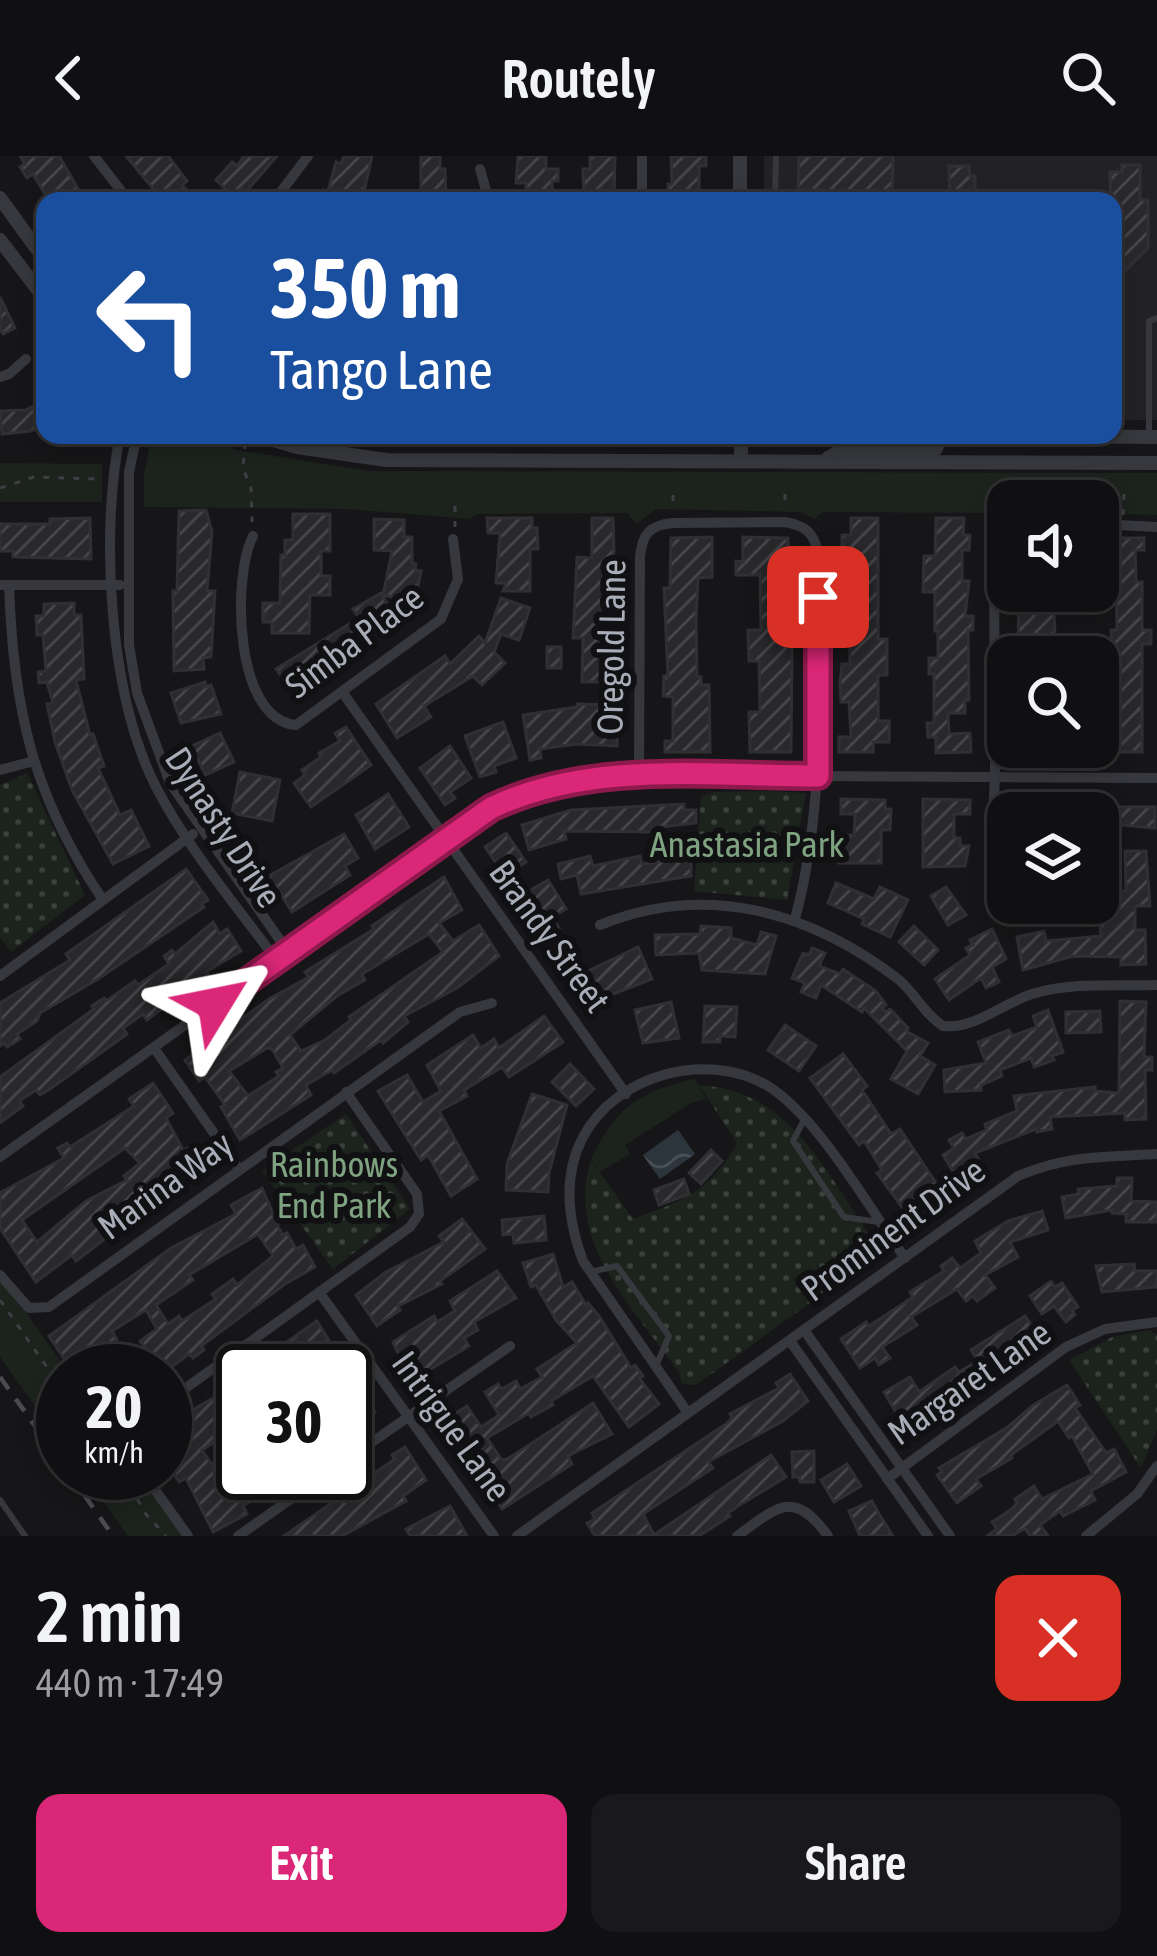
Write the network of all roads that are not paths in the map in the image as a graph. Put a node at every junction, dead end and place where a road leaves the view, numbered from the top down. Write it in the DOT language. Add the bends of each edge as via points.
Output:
graph roads {
  1 [pos="94,156"];
  2 [pos="308,156"];
  3 [pos="642,156"];
  4 [pos="740,156"];
  5 [pos="776,156"];
  6 [pos="480,169"];
  7 [pos="122,192"];
  8 [pos="281,192"];
  9 [pos="487,192"];
  10 [pos="642,192"];
  11 [pos="740,192"];
  12 [pos="775,192"];
  13 [pos="0,198"];
  14 [pos="0,240"];
  15 [pos="36,248"];
  16 [pos="36,287"];
  17 [pos="1157,318"];
  18 [pos="26,359"];
  19 [pos="0,377"];
  20 [pos="1122,440"];
  21 [pos="1154,441"];
  22 [pos="118,444"];
  23 [pos="134,444"];
  24 [pos="286,444"];
  25 [pos="741,444"];
  26 [pos="938,444"];
  27 [pos="741,460"];
  28 [pos="824,461"];
  29 [pos="1157,463"];
  30 [pos="1119,524"];
  31 [pos="1157,527"];
  32 [pos="253,536"];
  33 [pos="453,538"];
  34 [pos="113,584"];
  35 [pos="4,585"];
  36 [pos="129,585"];
  37 [pos="994,612"];
  38 [pos="343,693"];
  39 [pos="34,761"];
  40 [pos="0,770"];
  41 [pos="639,775"];
  42 [pos="818,776"];
  43 [pos="995,777"];
  44 [pos="1157,778"];
  45 [pos="994,792"];
  46 [pos="201,828"];
  47 [pos="188,838"];
  48 [pos="444,841"];
  49 [pos="103,900"];
  50 [pos="795,919"];
  51 [pos="599,925"];
  52 [pos="289,953"];
  53 [pos="277,961"];
  54 [pos="1,973"];
  55 [pos="1157,985"];
  56 [pos="492,1003"];
  57 [pos="154,1048"];
  58 [pos="346,1092"];
  59 [pos="626,1094"];
  60 [pos="805,1118"];
  61 [pos="1157,1154"];
  62 [pos="0,1157"];
  63 [pos="239,1169"];
  64 [pos="879,1222"];
  65 [pos="904,1258"];
  66 [pos="590,1272"];
  67 [pos="0,1275"];
  68 [pos="319,1292"];
  69 [pos="1157,1322"];
  70 [pos="804,1330"];
  71 [pos="790,1341"];
  72 [pos="510,1346"];
  73 [pos="656,1367"];
  74 [pos="192,1383"];
  75 [pos="688,1413"];
  76 [pos="408,1417"];
  77 [pos="372,1442"];
  78 [pos="1157,1466"];
  79 [pos="901,1467"];
  80 [pos="887,1479"];
  81 [pos="0,1499"];
  82 [pos="162,1500"];
  83 [pos="289,1500"];
  84 [pos="26,1536"];
  85 [pos="188,1536"];
  86 [pos="238,1536"];
  87 [pos="494,1536"];
  88 [pos="517,1536"];
  89 [pos="737,1536"];
  90 [pos="828,1536"];
  91 [pos="928,1536"];
  92 [pos="950,1536"];
  93 [pos="1086,1536"];
  1 -- 7 [label="street"];
  2 -- 8 [label="street"];
  3 -- 10 [label="street"];
  4 -- 11 [label="street"];
  5 -- 12 [label="lane"];
  6 -- 9 [label="street"];
  13 -- 15 [label="street"];
  14 -- 16 [label="street"];
  17 -- 21 [label="lane" via="1149,321"];
  18 -- 19 [label="street"];
  20 -- 21 [label="street"];
  22 -- 34 [label="street, Dynasty Drive"];
  23 -- 36 [label="street, Dynasty Drive"];
  24 -- 27 [label="street" via="386,460"];
  25 -- 27 [label="street"];
  26 -- 28 [label="street" via="842,450"];
  27 -- 28 [label="street"];
  28 -- 29 [label="street"];
  30 -- 31 [label="street"];
  32 -- 38 [label="street, Simba Place" via="242,559 242,650 267,711 296,724"];
  33 -- 38 [label="street, Simba Place" via="458,579 441,619"];
  34 -- 35 [label="street"];
  34 -- 36 [label="street"];
  34 -- 47 [label="street, Dynasty Drive" via="115,646 139,750"];
  35 -- 39 [label="street" via="16,692"];
  36 -- 46 [label="street, Dynasty Drive" via="137,693 170,783"];
  37 -- 43 [label="street"];
  38 -- 48 [label="street, Brandy Street"];
  39 -- 40 [label="street"];
  39 -- 49 [label="street"];
  41 -- 42 [label="street"];
  41 -- 42 [label="street, Oregold Lane" via="641,545 649,529 785,522 814,535 818,552"];
  41 -- 48 [label="street" via="534,790"];
  42 -- 43 [label="street"];
  42 -- 50 [label="street"];
  43 -- 44 [label="street"];
  43 -- 45 [label="street"];
  46 -- 47 [label="street"];
  46 -- 52 [label="street, Dynasty Drive"];
  47 -- 49 [label="street"];
  47 -- 53 [label="street, Dynasty Drive"];
  48 -- 52 [label="street"];
  48 -- 59 [label="street, Brandy Street"];
  49 -- 54 [label="street"];
  50 -- 51 [label="street" via="747,907 669,904"];
  50 -- 55 [label="street" via="867,956 943,1026 968,1025 1058,988"];
  52 -- 53 [label="street"];
  53 -- 57 [label="street"];
  56 -- 58 [label="street, Marina Way" via="460,1012"];
  57 -- 62 [label="street"];
  57 -- 63 [label="street"];
  58 -- 63 [label="street, Marina Way"];
  58 -- 68 [label="street" via="417,1194 419,1214"];
  59 -- 60 [label="street" via="672,1071 734,1072 770,1088"];
  59 -- 66 [label="street" via="600,1114 574,1164 572,1222"];
  60 -- 64 [label="street"];
  60 -- 64 [label="lane" via="793,1141 844,1217"];
  61 -- 65 [label="street, Prominent Drive" via="1096,1154 1030,1171"];
  63 -- 67 [label="street, Marina Way" via="50,1307 29,1309"];
  64 -- 65 [label="street"];
  65 -- 70 [label="street, Prominent Drive"];
  66 -- 73 [label="street"];
  66 -- 73 [label="lane" via="616,1266 669,1336"];
  68 -- 74 [label="street"];
  68 -- 76 [label="street, Intrigue Lane"];
  69 -- 79 [label="street, Margaret Lane" via="1105,1329 1066,1348"];
  70 -- 71 [label="street, Prominent Drive"];
  70 -- 79 [label="street"];
  71 -- 75 [label="street, Prominent Drive"];
  71 -- 80 [label="street"];
  72 -- 76 [label="street"];
  73 -- 75 [label="street"];
  75 -- 88 [label="street, Prominent Drive"];
  76 -- 77 [label="street"];
  76 -- 87 [label="street, Intrigue Lane"];
  78 -- 93 [label="street"];
  79 -- 80 [label="street, Margaret Lane"];
  79 -- 92 [label="street"];
  80 -- 91 [label="street"];
  81 -- 84 [label="lane"];
  82 -- 85 [label="street"];
  83 -- 86 [label="street"];
  89 -- 90 [label="street" via="791,1504 806,1509"];
}
